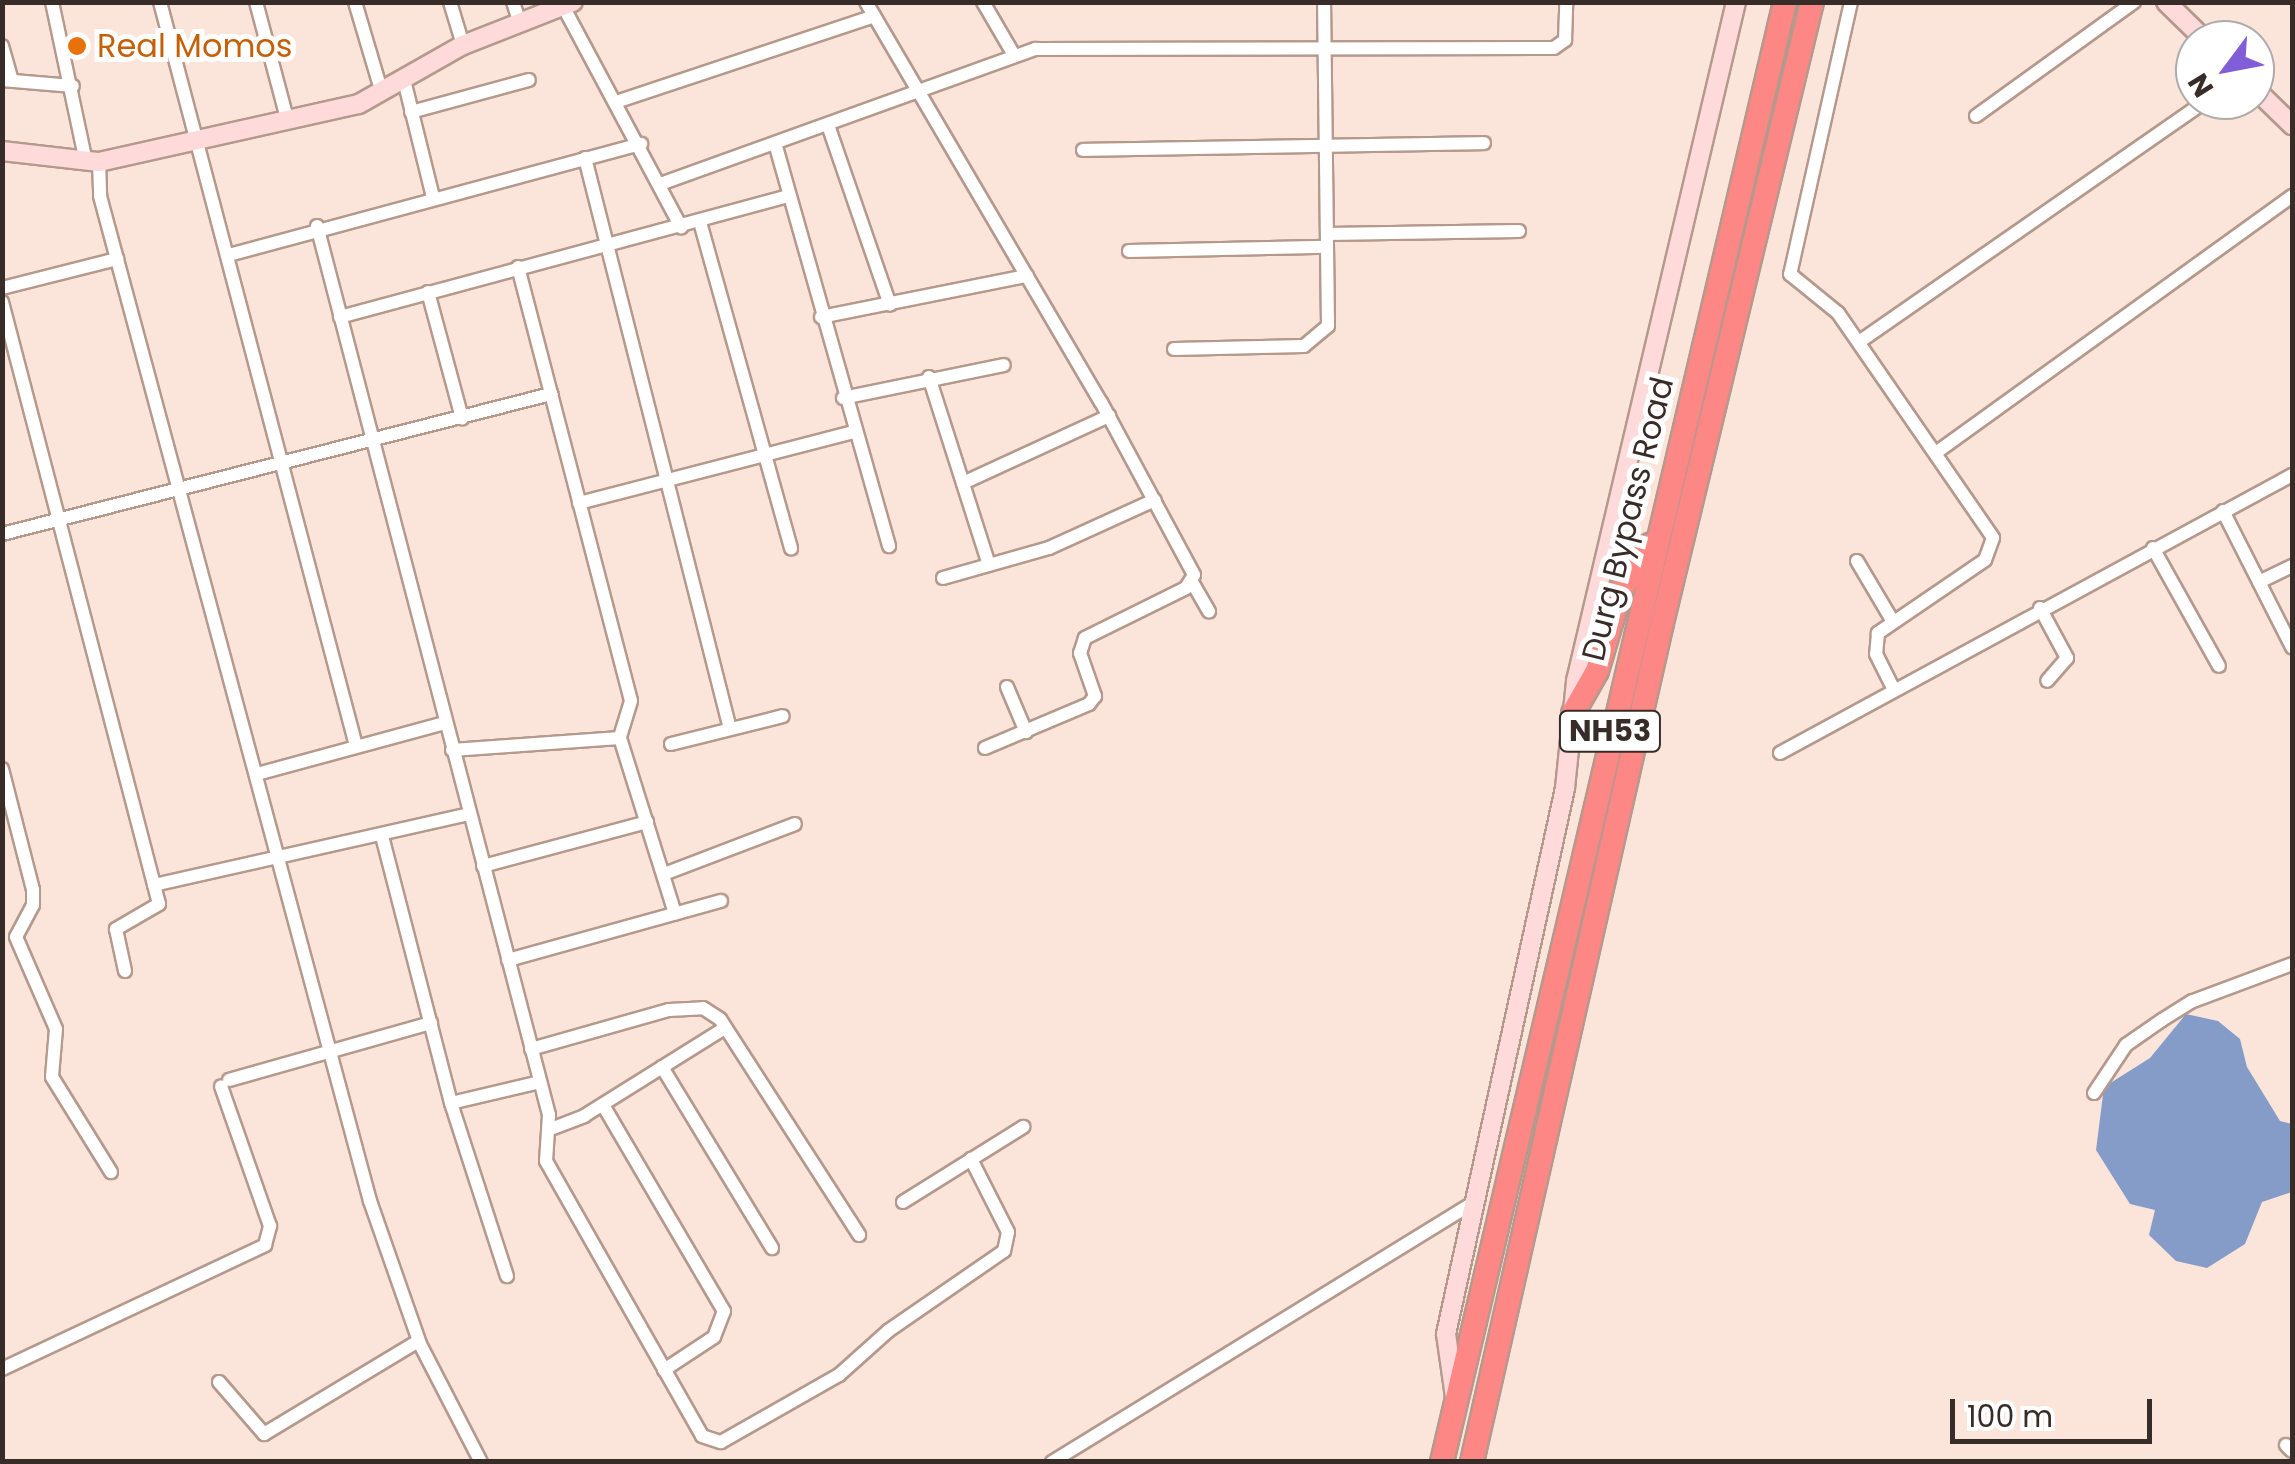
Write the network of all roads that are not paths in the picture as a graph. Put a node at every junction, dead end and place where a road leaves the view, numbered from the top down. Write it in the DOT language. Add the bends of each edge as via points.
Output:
graph roads {
  1 [pos="52,2"];
  2 [pos="160,2"];
  3 [pos="256,2"];
  4 [pos="355,2"];
  5 [pos="450,2"];
  6 [pos="866,2"];
  7 [pos="983,2"];
  8 [pos="1324,2"];
  9 [pos="1566,2"];
  10 [pos="1736,2"];
  11 [pos="1785,2"];
  12 [pos="1812,2"];
  13 [pos="1851,2"];
  14 [pos="2134,2"];
  15 [pos="2166,2"];
  16 [pos="568,4"];
  17 [pos="516,12"];
  18 [pos="874,16"];
  19 [pos="2184,20"];
  20 [pos="463,45"];
  21 [pos="2,46"];
  22 [pos="1323,47"];
  23 [pos="1014,55"];
  24 [pos="7,80"];
  25 [pos="404,80"];
  26 [pos="528,80"];
  27 [pos="73,86"];
  28 [pos="382,93"];
  29 [pos="918,93"];
  30 [pos="616,102"];
  31 [pos="411,112"];
  32 [pos="1976,116"];
  33 [pos="2177,120"];
  34 [pos="288,122"];
  35 [pos="828,125"];
  36 [pos="194,144"];
  37 [pos="641,144"];
  38 [pos="775,144"];
  39 [pos="1484,144"];
  40 [pos="1325,148"];
  41 [pos="1083,150"];
  42 [pos="2,151"];
  43 [pos="585,158"];
  44 [pos="93,162"];
  45 [pos="660,184"];
  46 [pos="789,196"];
  47 [pos="2292,196"];
  48 [pos="433,197"];
  49 [pos="700,222"];
  50 [pos="317,226"];
  51 [pos="681,227"];
  52 [pos="1519,231"];
  53 [pos="1327,241"];
  54 [pos="608,245"];
  55 [pos="1130,251"];
  56 [pos="229,256"];
  57 [pos="117,259"];
  58 [pos="518,267"];
  59 [pos="1027,276"];
  60 [pos="2,288"];
  61 [pos="428,292"];
  62 [pos="2,302"];
  63 [pos="890,305"];
  64 [pos="340,317"];
  65 [pos="822,317"];
  66 [pos="1859,342"];
  67 [pos="1174,349"];
  68 [pos="1004,365"];
  69 [pos="929,378"];
  70 [pos="551,394"];
  71 [pos="843,398"];
  72 [pos="1109,416"];
  73 [pos="462,418"];
  74 [pos="853,432"];
  75 [pos="372,443"];
  76 [pos="1936,452"];
  77 [pos="764,455"];
  78 [pos="282,466"];
  79 [pos="2292,475"];
  80 [pos="668,480"];
  81 [pos="963,483"];
  82 [pos="178,490"];
  83 [pos="1155,500"];
  84 [pos="579,504"];
  85 [pos="2224,511"];
  86 [pos="61,519"];
  87 [pos="2,534"];
  88 [pos="1656,538"];
  89 [pos="889,546"];
  90 [pos="2152,548"];
  91 [pos="791,549"];
  92 [pos="1857,560"];
  93 [pos="989,566"];
  94 [pos="2292,566"];
  95 [pos="943,578"];
  96 [pos="1192,582"];
  97 [pos="2260,582"];
  98 [pos="2040,608"];
  99 [pos="1209,611"];
  100 [pos="1892,620"];
  101 [pos="2292,647"];
  102 [pos="2218,666"];
  103 [pos="2047,680"];
  104 [pos="1008,687"];
  105 [pos="1894,690"];
  106 [pos="1573,713"];
  107 [pos="783,716"];
  108 [pos="445,723"];
  109 [pos="730,729"];
  110 [pos="1026,732"];
  111 [pos="620,738"];
  112 [pos="671,744"];
  113 [pos="356,746"];
  114 [pos="985,748"];
  115 [pos="452,750"];
  116 [pos="1780,753"];
  117 [pos="2,769"];
  118 [pos="257,774"];
  119 [pos="6,796"];
  120 [pos="469,814"];
  121 [pos="647,822"];
  122 [pos="794,824"];
  123 [pos="382,836"];
  124 [pos="280,862"];
  125 [pos="483,866"];
  126 [pos="664,874"];
  127 [pos="154,885"];
  128 [pos="721,901"];
  129 [pos="675,914"];
  130 [pos="508,960"];
  131 [pos="2292,964"];
  132 [pos="125,971"];
  133 [pos="430,1023"];
  134 [pos="725,1028"];
  135 [pos="531,1049"];
  136 [pos="332,1050"];
  137 [pos="662,1068"];
  138 [pos="540,1082"];
  139 [pos="2094,1094"];
  140 [pos="451,1103"];
  141 [pos="603,1105"];
  142 [pos="1023,1128"];
  143 [pos="548,1130"];
  144 [pos="971,1159"];
  145 [pos="112,1172"];
  146 [pos="903,1202"];
  147 [pos="1472,1204"];
  148 [pos="859,1235"];
  149 [pos="772,1248"];
  150 [pos="507,1276"];
  151 [pos="418,1341"];
  152 [pos="2,1370"];
  153 [pos="664,1370"];
  154 [pos="220,1382"];
  155 [pos="1456,1405"];
  156 [pos="482,1462"];
  157 [pos="1052,1462"];
  158 [pos="1442,1462"];
  159 [pos="1472,1462"];
  1 -- 27 [label="street"];
  2 -- 36 [label="street"];
  3 -- 34 [label="street"];
  4 -- 28 [label="street"];
  5 -- 20 [label="street"];
  6 -- 18 [label="street"];
  7 -- 23 [label="street"];
  8 -- 22 [label="street"];
  9 -- 22 [label="street" via="1565,40 1554,48"];
  10 -- 106 [label="street" via="1668,275"];
  11 -- 88 [label="highway, Durg Bypass Road / NH53"];
  12 -- 159 [label="highway, Durg Bypass Road / NH53" via="1662,623"];
  13 -- 66 [label="street" via="1790,274 1827,302"];
  14 -- 32 [label="street"];
  15 -- 19 [label="street"];
  16 -- 17 [label="street"];
  16 -- 30 [label="street"];
  17 -- 20 [label="street"];
  18 -- 29 [label="street"];
  18 -- 30 [label="street"];
  20 -- 25 [label="street"];
  21 -- 24 [label="street"];
  22 -- 23 [label="street" via="1053,48"];
  22 -- 40 [label="street"];
  23 -- 29 [label="street"];
  24 -- 27 [label="street"];
  25 -- 28 [label="street"];
  25 -- 31 [label="street"];
  26 -- 31 [label="street"];
  27 -- 44 [label="street"];
  28 -- 34 [label="street"];
  29 -- 35 [label="street"];
  29 -- 59 [label="street"];
  30 -- 37 [label="street"];
  31 -- 48 [label="street"];
  33 -- 66 [label="street"];
  34 -- 36 [label="street"];
  35 -- 38 [label="street"];
  35 -- 63 [label="street"];
  36 -- 44 [label="street"];
  36 -- 56 [label="street"];
  37 -- 43 [label="street"];
  37 -- 45 [label="street"];
  38 -- 45 [label="street"];
  38 -- 46 [label="street"];
  39 -- 40 [label="street"];
  40 -- 41 [label="street"];
  40 -- 53 [label="street"];
  42 -- 44 [label="street"];
  43 -- 48 [label="street"];
  43 -- 54 [label="street"];
  44 -- 57 [label="street"];
  45 -- 51 [label="street"];
  46 -- 49 [label="street"];
  46 -- 65 [label="street"];
  47 -- 76 [label="street"];
  48 -- 50 [label="street"];
  49 -- 51 [label="street"];
  49 -- 77 [label="street"];
  50 -- 56 [label="street"];
  50 -- 64 [label="street"];
  51 -- 54 [label="street"];
  52 -- 53 [label="street"];
  53 -- 55 [label="street"];
  53 -- 67 [label="street" via="1328,326 1314,342"];
  54 -- 58 [label="street"];
  54 -- 80 [label="street"];
  56 -- 78 [label="street"];
  57 -- 60 [label="street"];
  57 -- 82 [label="street"];
  58 -- 61 [label="street"];
  58 -- 70 [label="street"];
  59 -- 63 [label="street"];
  59 -- 72 [label="street"];
  61 -- 64 [label="street"];
  61 -- 73 [label="street"];
  62 -- 86 [label="street"];
  63 -- 65 [label="street"];
  64 -- 75 [label="street"];
  65 -- 71 [label="street"];
  66 -- 76 [label="street"];
  68 -- 69 [label="street"];
  69 -- 71 [label="street"];
  69 -- 81 [label="street"];
  70 -- 73 [label="street"];
  70 -- 84 [label="street"];
  71 -- 74 [label="street"];
  72 -- 81 [label="street"];
  72 -- 83 [label="street"];
  73 -- 75 [label="street"];
  74 -- 77 [label="street"];
  74 -- 89 [label="street"];
  75 -- 78 [label="street"];
  75 -- 108 [label="street"];
  76 -- 100 [label="street" via="1988,524 1992,550"];
  77 -- 80 [label="street"];
  77 -- 91 [label="street"];
  78 -- 82 [label="street"];
  78 -- 113 [label="street"];
  79 -- 85 [label="street"];
  80 -- 84 [label="street"];
  80 -- 109 [label="street"];
  81 -- 93 [label="street"];
  82 -- 86 [label="street"];
  82 -- 118 [label="street"];
  83 -- 93 [label="street" via="1049,548"];
  83 -- 96 [label="street" via="1191,566"];
  84 -- 111 [label="street" via="631,701"];
  85 -- 90 [label="street"];
  85 -- 97 [label="street"];
  86 -- 87 [label="street"];
  86 -- 127 [label="street"];
  88 -- 106 [label="highway" via="1621,590 1597,671"];
  88 -- 155 [label="highway, Durg Bypass Road / NH53"];
  90 -- 98 [label="street"];
  90 -- 102 [label="street"];
  92 -- 100 [label="street"];
  93 -- 95 [label="street"];
  94 -- 97 [label="street"];
  96 -- 99 [label="street"];
  96 -- 110 [label="street" via="1084,638 1080,654 1095,696 1076,712"];
  97 -- 101 [label="street"];
  98 -- 103 [label="street" via="2067,658"];
  98 -- 105 [label="street"];
  100 -- 105 [label="street" via="1874,644"];
  104 -- 110 [label="street"];
  105 -- 116 [label="street"];
  106 -- 147 [label="street" via="1565,788"];
  107 -- 109 [label="street"];
  108 -- 113 [label="street"];
  108 -- 115 [label="street"];
  109 -- 112 [label="street"];
  110 -- 114 [label="street"];
  111 -- 115 [label="street"];
  111 -- 121 [label="street"];
  113 -- 118 [label="street"];
  115 -- 120 [label="street"];
  117 -- 119 [label="street"];
  118 -- 124 [label="street"];
  119 -- 145 [label="street" via="34,904 16,937 56,1029 52,1077"];
  120 -- 123 [label="street"];
  120 -- 125 [label="street"];
  121 -- 125 [label="street"];
  121 -- 126 [label="street"];
  122 -- 126 [label="street"];
  123 -- 124 [label="street"];
  123 -- 133 [label="street"];
  124 -- 127 [label="street"];
  124 -- 136 [label="street"];
  125 -- 130 [label="street"];
  126 -- 129 [label="street"];
  127 -- 132 [label="street" via="156,908 116,929"];
  128 -- 129 [label="street"];
  129 -- 130 [label="street"];
  130 -- 135 [label="street"];
  131 -- 139 [label="street" via="2193,1001 2162,1020 2126,1045"];
  133 -- 136 [label="street"];
  133 -- 140 [label="street"];
  134 -- 135 [label="street" via="704,1008 688,1007"];
  134 -- 137 [label="street"];
  134 -- 148 [label="street"];
  135 -- 138 [label="street"];
  136 -- 151 [label="street" via="370,1201"];
  136 -- 152 [label="street" via="225,1083 270,1226 264,1246"];
  137 -- 141 [label="street"];
  137 -- 149 [label="street"];
  138 -- 140 [label="street"];
  138 -- 143 [label="street"];
  140 -- 150 [label="street"];
  141 -- 143 [label="street"];
  141 -- 153 [label="street" via="724,1311 714,1337"];
  142 -- 144 [label="street"];
  143 -- 153 [label="street" via="546,1161 558,1190"];
  144 -- 146 [label="street"];
  144 -- 153 [label="street" via="1008,1232 1004,1251 888,1330 839,1376 710,1442"];
  147 -- 155 [label="street" via="1446,1334"];
  147 -- 157 [label="street"];
  151 -- 154 [label="street" via="264,1434"];
  151 -- 156 [label="street"];
  155 -- 158 [label="highway, Durg Bypass Road / NH53"];
}
